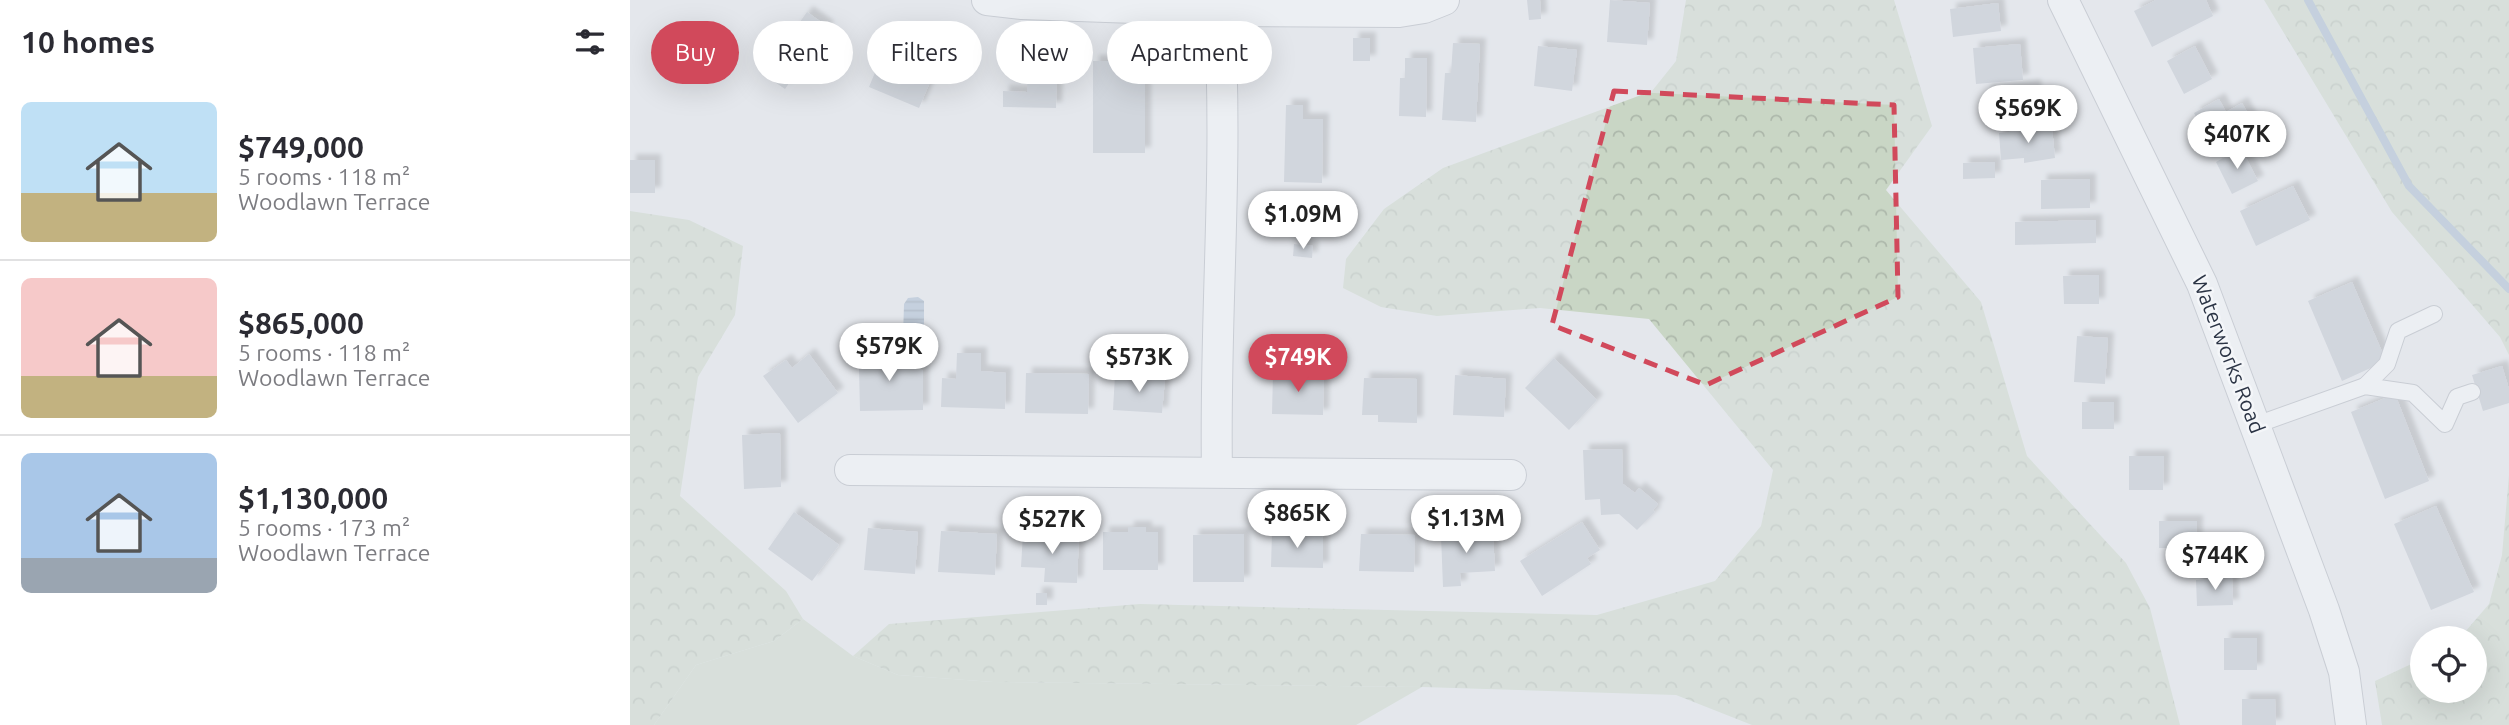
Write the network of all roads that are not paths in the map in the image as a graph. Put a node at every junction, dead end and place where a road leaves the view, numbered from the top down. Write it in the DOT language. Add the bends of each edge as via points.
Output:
graph roads {
  1 [pos="987,0"];
  2 [pos="1444,0"];
  3 [pos="2063,0"];
  4 [pos="1219,11"];
  5 [pos="2434,314"];
  6 [pos="2365,386"];
  7 [pos="2472,392"];
  8 [pos="2256,425"];
  9 [pos="849,470"];
  10 [pos="1217,471"];
  11 [pos="1511,475"];
  12 [pos="2351,725"];
  1 -- 4 [label="street"];
  2 -- 4 [label="street" via="1399,12"];
  3 -- 8 [label="street, Waterworks Road" via="2198,274"];
  4 -- 10 [label="street"];
  5 -- 6 [label="lane" via="2398,331 2387,364"];
  6 -- 7 [label="lane" via="2413,393 2445,424 2458,397"];
  6 -- 8 [label="lane"];
  8 -- 12 [label="street, Waterworks Road" via="2300,538 2344,672"];
  9 -- 10 [label="street"];
  10 -- 11 [label="street"];
}
